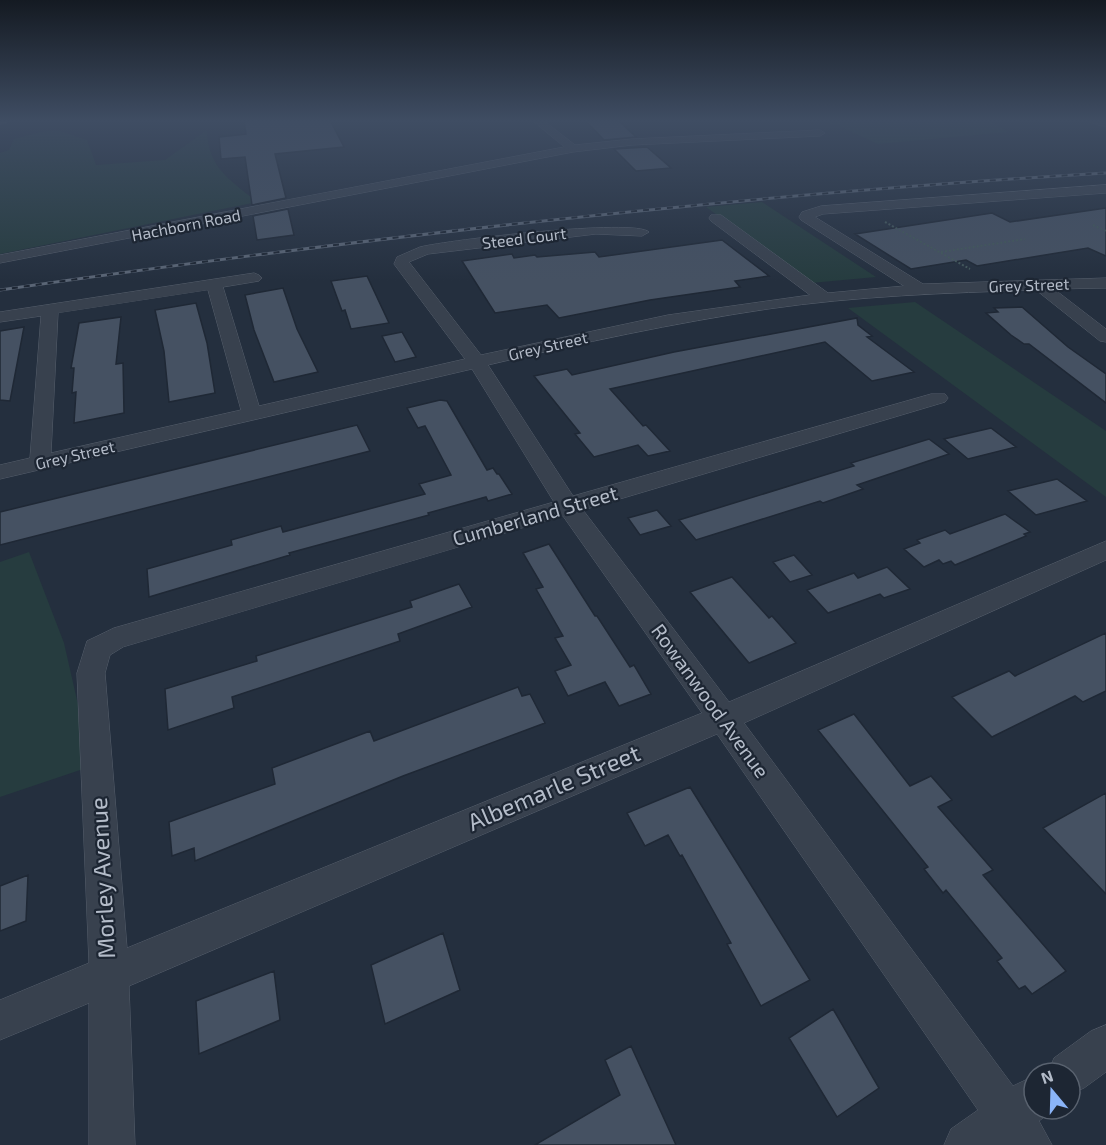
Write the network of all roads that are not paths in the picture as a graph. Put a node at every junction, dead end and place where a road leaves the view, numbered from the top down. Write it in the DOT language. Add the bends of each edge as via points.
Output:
graph roads {
  1 [pos="446,173"];
  2 [pos="1106,189"];
  3 [pos="716,218"];
  4 [pos="642,232"];
  5 [pos="407,256"];
  6 [pos="0,259"];
  7 [pos="254,278"];
  8 [pos="1106,283"];
  9 [pos="214,284"];
  10 [pos="1039,285"];
  11 [pos="920,289"];
  12 [pos="824,298"];
  13 [pos="50,309"];
  14 [pos="0,317"];
  15 [pos="1106,338"];
  16 [pos="477,362"];
  17 [pos="938,398"];
  18 [pos="252,415"];
  19 [pos="40,464"];
  20 [pos="0,472"];
  21 [pos="568,506"];
  22 [pos="1106,550"];
  23 [pos="131,634"];
  24 [pos="723,718"];
  25 [pos="109,974"];
  26 [pos="0,1020"];
  27 [pos="1106,1046"];
  28 [pos="1082,1064"];
  29 [pos="1022,1117"];
  30 [pos="1022,1121"];
  31 [pos="112,1145"];
  32 [pos="968,1145"];
  1 -- 6 [label="street, Hachborn Road"];
  2 -- 11 [label="street" via="821,210 806,217"];
  3 -- 12 [label="street"];
  4 -- 5 [label="street, Steed Court" via="596,230 425,250"];
  5 -- 16 [label="street, Rowanwood Avenue" via="402,260 403,270"];
  7 -- 9 [label="street"];
  8 -- 10 [label="street, Grey Street"];
  9 -- 13 [label="street"];
  9 -- 18 [label="street"];
  10 -- 11 [label="street, Grey Street"];
  10 -- 15 [label="street"];
  11 -- 12 [label="street, Grey Street"];
  12 -- 16 [label="street, Grey Street" via="668,320"];
  13 -- 14 [label="street"];
  13 -- 19 [label="street"];
  16 -- 18 [label="street, Grey Street"];
  16 -- 21 [label="street, Rowanwood Avenue"];
  17 -- 21 [label="street, Cumberland Street"];
  18 -- 19 [label="street, Grey Street"];
  19 -- 20 [label="street, Grey Street"];
  21 -- 23 [label="street, Cumberland Street"];
  21 -- 24 [label="street, Rowanwood Avenue"];
  22 -- 24 [label="street, Albemarle Street"];
  23 -- 25 [label="street, Morley Avenue" via="97,649 91,673"];
  24 -- 25 [label="street, Albemarle Street"];
  24 -- 29 [label="street, Rowanwood Avenue"];
  25 -- 26 [label="street, Albemarle Street"];
  25 -- 31 [label="street, Morley Avenue"];
  27 -- 28 [label="street"];
  30 -- 32 [label="street"];
}
